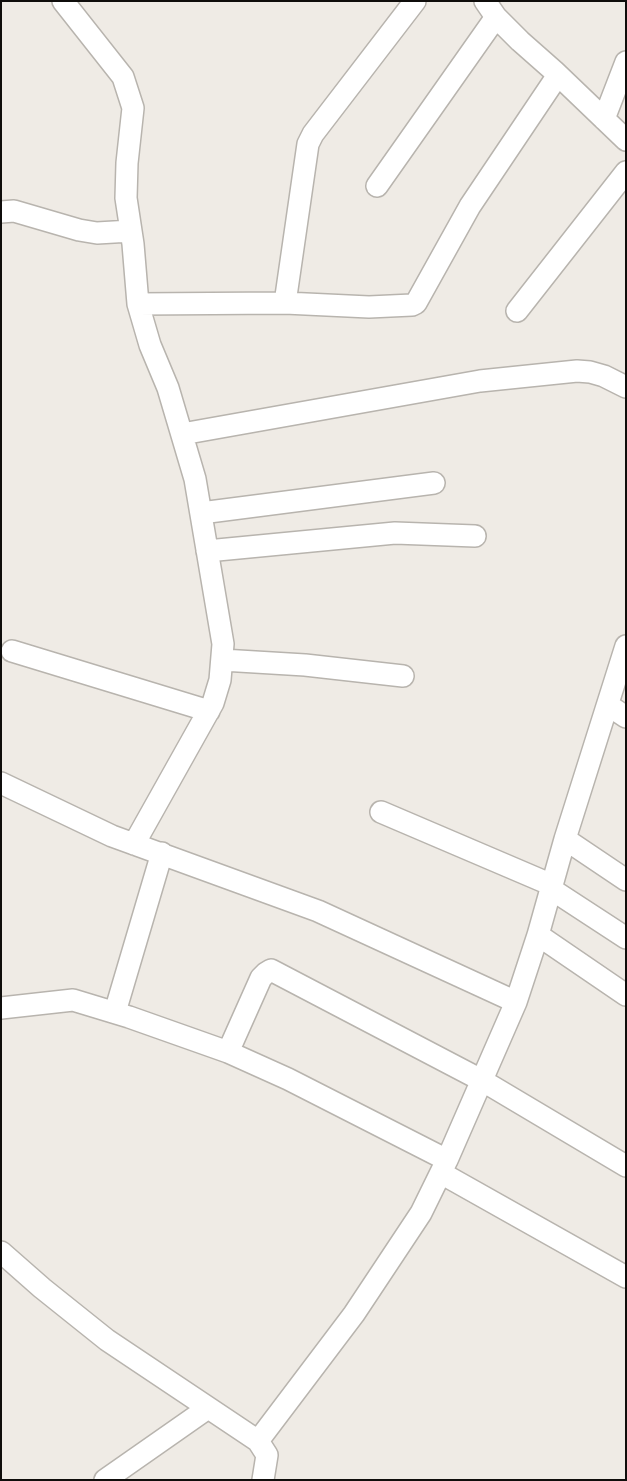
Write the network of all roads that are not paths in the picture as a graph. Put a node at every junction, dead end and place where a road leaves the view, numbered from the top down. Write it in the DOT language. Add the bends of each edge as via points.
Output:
graph roads {
  1 [pos="62,1"];
  2 [pos="414,1"];
  3 [pos="491,9"];
  4 [pos="626,62"];
  5 [pos="558,75"];
  6 [pos="604,119"];
  7 [pos="626,140"];
  8 [pos="626,172"];
  9 [pos="377,186"];
  10 [pos="1,212"];
  11 [pos="131,231"];
  12 [pos="285,303"];
  13 [pos="138,304"];
  14 [pos="517,311"];
  15 [pos="626,387"];
  16 [pos="182,434"];
  17 [pos="434,483"];
  18 [pos="201,513"];
  19 [pos="475,536"];
  20 [pos="207,551"];
  21 [pos="626,648"];
  22 [pos="12,651"];
  23 [pos="222,660"];
  24 [pos="403,676"];
  25 [pos="608,705"];
  26 [pos="209,711"];
  27 [pos="626,717"];
  28 [pos="1,782"];
  29 [pos="381,812"];
  30 [pos="565,839"];
  31 [pos="134,844"];
  32 [pos="162,853"];
  33 [pos="626,880"];
  34 [pos="552,887"];
  35 [pos="538,935"];
  36 [pos="626,938"];
  37 [pos="626,995"];
  38 [pos="516,1002"];
  39 [pos="1,1008"];
  40 [pos="115,1012"];
  41 [pos="228,1052"];
  42 [pos="483,1081"];
  43 [pos="626,1166"];
  44 [pos="444,1167"];
  45 [pos="1,1252"];
  46 [pos="626,1277"];
  47 [pos="208,1408"];
  48 [pos="258,1441"];
  49 [pos="104,1480"];
  50 [pos="263,1480"];
  1 -- 11 [label="street" via="122,77 130,94 134,108 126,198"];
  2 -- 12 [label="street" via="308,144"];
  3 -- 5 [label="street"];
  3 -- 9 [label="street"];
  4 -- 6 [label="street"];
  5 -- 6 [label="street"];
  5 -- 12 [label="street" via="470,206 416,303 359,307"];
  6 -- 7 [label="street"];
  8 -- 14 [label="street"];
  10 -- 11 [label="street" via="14,211 97,233"];
  11 -- 13 [label="street"];
  12 -- 13 [label="street"];
  13 -- 16 [label="street"];
  15 -- 16 [label="street" via="604,376 577,371 480,380"];
  16 -- 18 [label="street"];
  17 -- 18 [label="street"];
  18 -- 20 [label="street"];
  19 -- 20 [label="street" via="395,533"];
  20 -- 23 [label="street"];
  21 -- 25 [label="street"];
  22 -- 26 [label="street"];
  23 -- 24 [label="street"];
  23 -- 26 [label="street" via="220,680"];
  25 -- 27 [label="street"];
  25 -- 30 [label="street"];
  26 -- 31 [label="street"];
  28 -- 31 [label="street"];
  29 -- 34 [label="street"];
  30 -- 33 [label="street"];
  30 -- 34 [label="street"];
  31 -- 32 [label="street"];
  32 -- 38 [label="street" via="318,911"];
  32 -- 40 [label="street"];
  34 -- 35 [label="street"];
  34 -- 36 [label="street"];
  35 -- 37 [label="street"];
  35 -- 38 [label="street"];
  38 -- 42 [label="street"];
  39 -- 40 [label="street" via="73,1000"];
  40 -- 41 [label="street"];
  41 -- 42 [label="street" via="262,978 271,970"];
  41 -- 44 [label="street" via="288,1079"];
  42 -- 43 [label="street"];
  42 -- 44 [label="street"];
  44 -- 46 [label="street"];
  44 -- 48 [label="street" via="421,1213 354,1314"];
  45 -- 47 [label="street" via="107,1340"];
  47 -- 48 [label="street"];
  47 -- 49 [label="street"];
  48 -- 50 [label="street" via="267,1455"];
}
